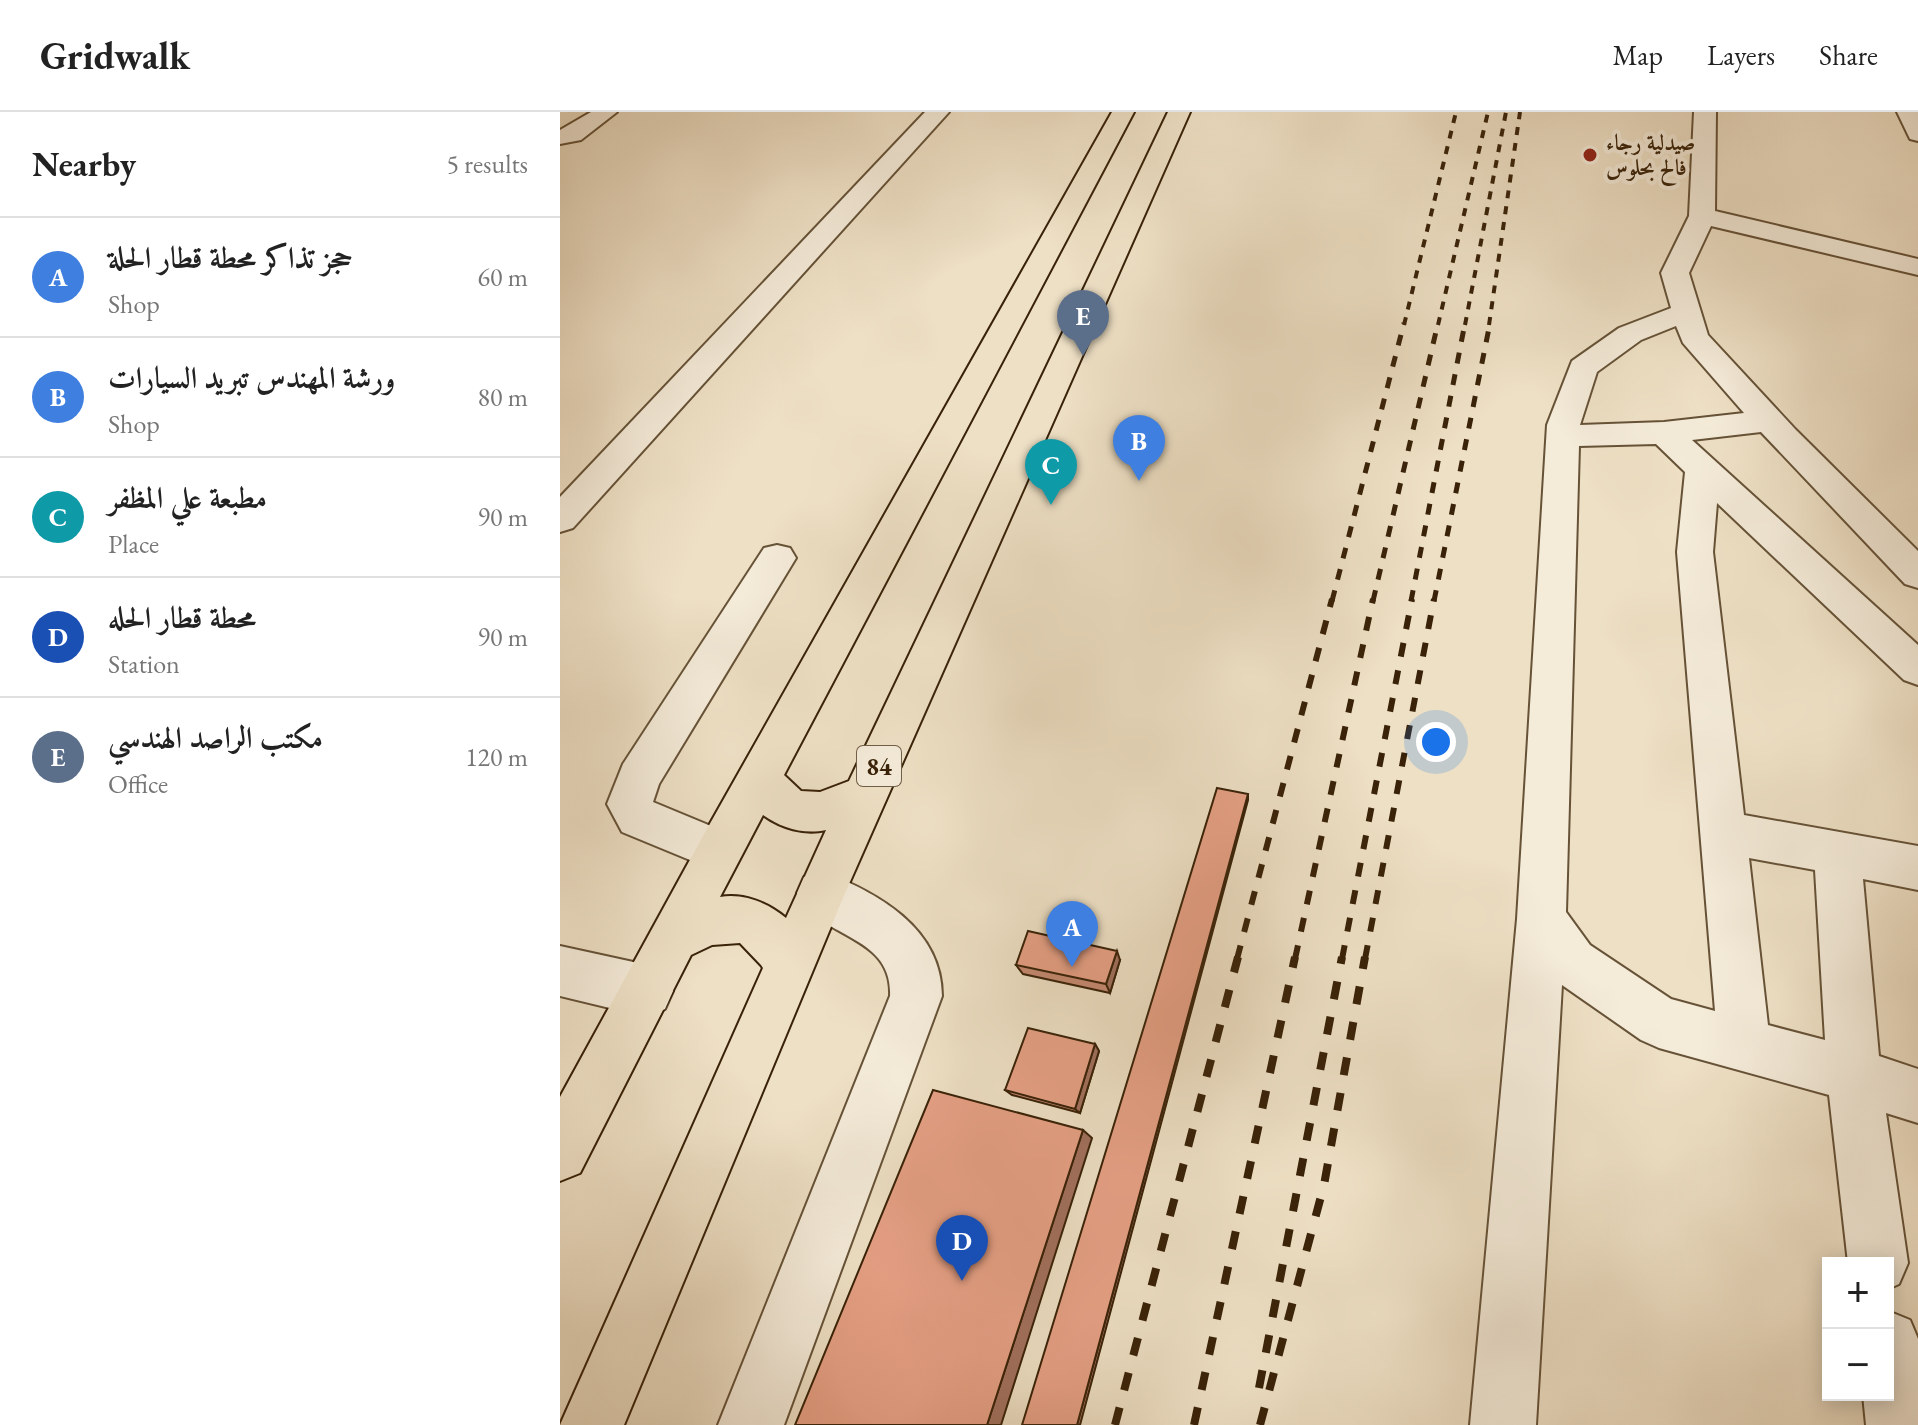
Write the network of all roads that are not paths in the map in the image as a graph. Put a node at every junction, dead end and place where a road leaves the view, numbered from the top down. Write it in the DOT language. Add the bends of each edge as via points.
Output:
graph roads {
  1 [pos="606,112"];
  2 [pos="938,112"];
  3 [pos="1123,112"];
  4 [pos="1179,112"];
  5 [pos="1705,112"];
  6 [pos="1908,112"];
  7 [pos="1918,134"];
  8 [pos="560,137"];
  9 [pos="1702,216"];
  10 [pos="1918,267"];
  11 [pos="1686,312"];
  12 [pos="1769,421"];
  13 [pos="1664,433"];
  14 [pos="1562,436"];
  15 [pos="1703,467"];
  16 [pos="560,519"];
  17 [pos="1918,528"];
  18 [pos="777,558"];
  19 [pos="1914,572"];
  20 [pos="1918,669"];
  21 [pos="760,776"];
  22 [pos="866,795"];
  23 [pos="1723,832"];
  24 [pos="719,851"];
  25 [pos="1837,853"];
  26 [pos="1918,868"];
  27 [pos="821,893"];
  28 [pos="1541,919"];
  29 [pos="675,937"];
  30 [pos="789,967"];
  31 [pos="560,971"];
  32 [pos="647,991"];
  33 [pos="1744,1045"];
  34 [pos="1854,1075"];
  35 [pos="1918,1096"];
  36 [pos="560,1153"];
  37 [pos="1877,1257"];
  38 [pos="1894,1387"];
  39 [pos="591,1425"];
  40 [pos="751,1425"];
  41 [pos="1503,1425"];
  42 [pos="1899,1425"];
  1 -- 8 [label="street" via="573,135"];
  2 -- 16 [label="street"];
  3 -- 21 [label="main road"];
  4 -- 22 [label="main road, 84"];
  5 -- 9 [label="street"];
  6 -- 7 [label="street"];
  9 -- 10 [label="street"];
  9 -- 11 [label="street" via="1675,273"];
  11 -- 12 [label="street" via="1694,337"];
  11 -- 14 [label="street" via="1630,334 1583,368"];
  12 -- 13 [label="street"];
  12 -- 19 [label="street"];
  13 -- 14 [label="street"];
  13 -- 15 [label="street"];
  14 -- 28 [label="street"];
  15 -- 20 [label="street"];
  15 -- 23 [label="street" via="1695,552"];
  17 -- 19 [label="street"];
  18 -- 24 [label="street" via="639,778 630,804 638,818"];
  21 -- 22 [label="main road" via="776,802 803,812 844,806"];
  21 -- 24 [label="main road"];
  22 -- 27 [label="main road, 84"];
  23 -- 25 [label="street"];
  23 -- 33 [label="street"];
  24 -- 29 [label="main road"];
  25 -- 26 [label="street"];
  25 -- 34 [label="street"];
  27 -- 30 [label="main road, 84"];
  27 -- 40 [label="street" via="906,952 915,972 916,996"];
  28 -- 33 [label="street" via="1572,962 1659,1022"];
  28 -- 41 [label="street"];
  29 -- 30 [label="main road" via="697,925 751,921 769,932"];
  29 -- 32 [label="main road"];
  30 -- 39 [label="main road, 84"];
  31 -- 32 [label="street"];
  32 -- 36 [label="main road"];
  33 -- 34 [label="street"];
  34 -- 35 [label="street"];
  34 -- 37 [label="street"];
  38 -- 42 [label="street"];
}
